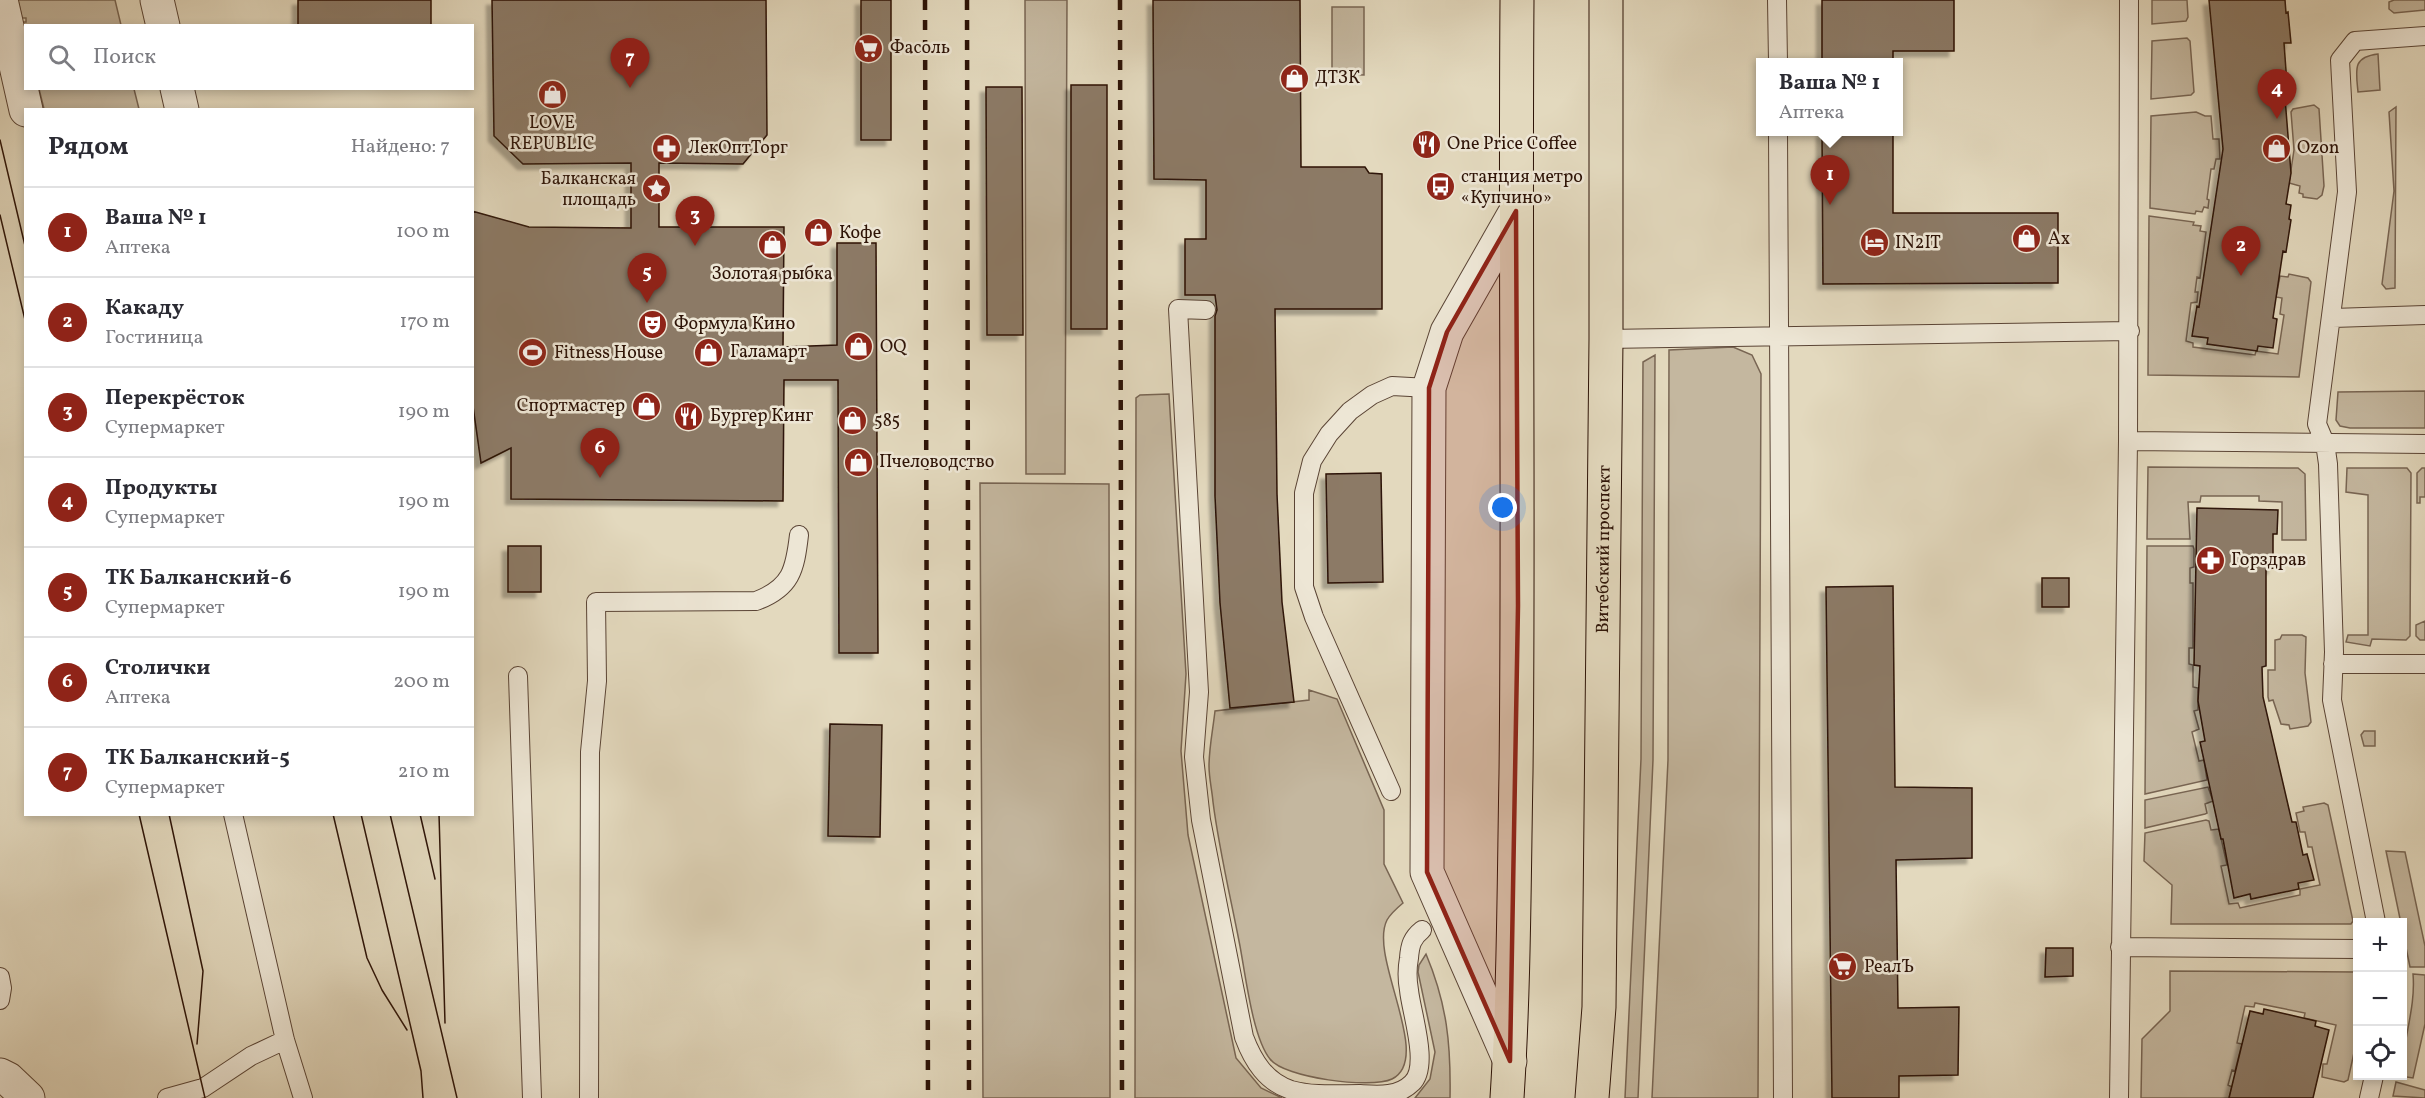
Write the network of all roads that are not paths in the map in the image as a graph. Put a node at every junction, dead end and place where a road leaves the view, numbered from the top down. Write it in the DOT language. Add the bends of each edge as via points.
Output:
graph roads {
  1 [pos="0,0"];
  2 [pos="157,0"];
  3 [pos="1517,0"];
  4 [pos="1606,0"];
  5 [pos="1777,0"];
  6 [pos="2129,0"];
  7 [pos="163,24"];
  8 [pos="2425,36"];
  9 [pos="1778,58"];
  10 [pos="177,90"];
  11 [pos="26,108"];
  12 [pos="182,108"];
  13 [pos="1778,136"];
  14 [pos="1516,211"];
  15 [pos="1206,310"];
  16 [pos="2425,315"];
  17 [pos="2333,318"];
  18 [pos="2130,331"];
  19 [pos="1780,335"];
  20 [pos="1606,339"];
  21 [pos="1429,388"];
  22 [pos="2128,441"];
  23 [pos="2325,443"];
  24 [pos="2425,444"];
  25 [pos="799,535"];
  26 [pos="2334,664"];
  27 [pos="2425,664"];
  28 [pos="518,676"];
  29 [pos="1391,791"];
  30 [pos="233,816"];
  31 [pos="2375,918"];
  32 [pos="1422,930"];
  33 [pos="2120,947"];
  34 [pos="2353,949"];
  35 [pos="0,977"];
  36 [pos="0,1000"];
  37 [pos="285,1040"];
  38 [pos="1510,1061"];
  39 [pos="0,1076"];
  40 [pos="2373,1080"];
  41 [pos="28,1098"];
  42 [pos="167,1098"];
  43 [pos="303,1098"];
  44 [pos="532,1098"];
  45 [pos="589,1098"];
  46 [pos="1507,1098"];
  47 [pos="1592,1098"];
  48 [pos="1783,1098"];
  49 [pos="2119,1098"];
  50 [pos="2369,1098"];
  1 -- 11 [label="street"];
  2 -- 7 [label="street"];
  3 -- 14 [label="main road"];
  4 -- 20 [label="main road, Витебский проспект"];
  5 -- 9 [label="lane"];
  6 -- 18 [label="lane"];
  8 -- 17 [label="lane" via="2355,41 2340,60 2348,192"];
  10 -- 12 [label="street"];
  13 -- 19 [label="lane"];
  14 -- 21 [label="street" via="1447,332"];
  14 -- 38 [label="main road" via="1518,606"];
  15 -- 32 [label="lane" via="1178,309 1199,692 1194,757 1201,820 1244,1037 1252,1059 1264,1073 1292,1090 1384,1095 1413,1083 1420,1070 1420,1053 1407,970 1410,946"];
  16 -- 17 [label="lane"];
  17 -- 23 [label="lane" via="2317,424"];
  18 -- 19 [label="lane"];
  18 -- 22 [label="lane"];
  19 -- 20 [label="lane"];
  19 -- 48 [label="lane"];
  20 -- 47 [label="main road, Витебский проспект" via="1599,1007"];
  21 -- 29 [label="lane" via="1392,386 1350,411 1312,461 1304,493 1304,587"];
  21 -- 38 [label="street" via="1427,872"];
  22 -- 23 [label="lane"];
  22 -- 33 [label="lane"];
  23 -- 24 [label="lane"];
  23 -- 26 [label="lane"];
  25 -- 45 [label="lane" via="796,561 788,581 774,594 756,601 596,602"];
  26 -- 27 [label="lane"];
  26 -- 31 [label="lane" via="2332,700"];
  28 -- 44 [label="lane"];
  30 -- 37 [label="lane"];
  33 -- 34 [label="lane"];
  33 -- 49 [label="lane"];
  35 -- 36 [label="lane"];
  37 -- 42 [label="lane" via="251,1056 203,1088"];
  37 -- 43 [label="lane"];
  38 -- 46 [label="main road"];
  39 -- 41 [label="street"];
  40 -- 50 [label="lane"];
}
